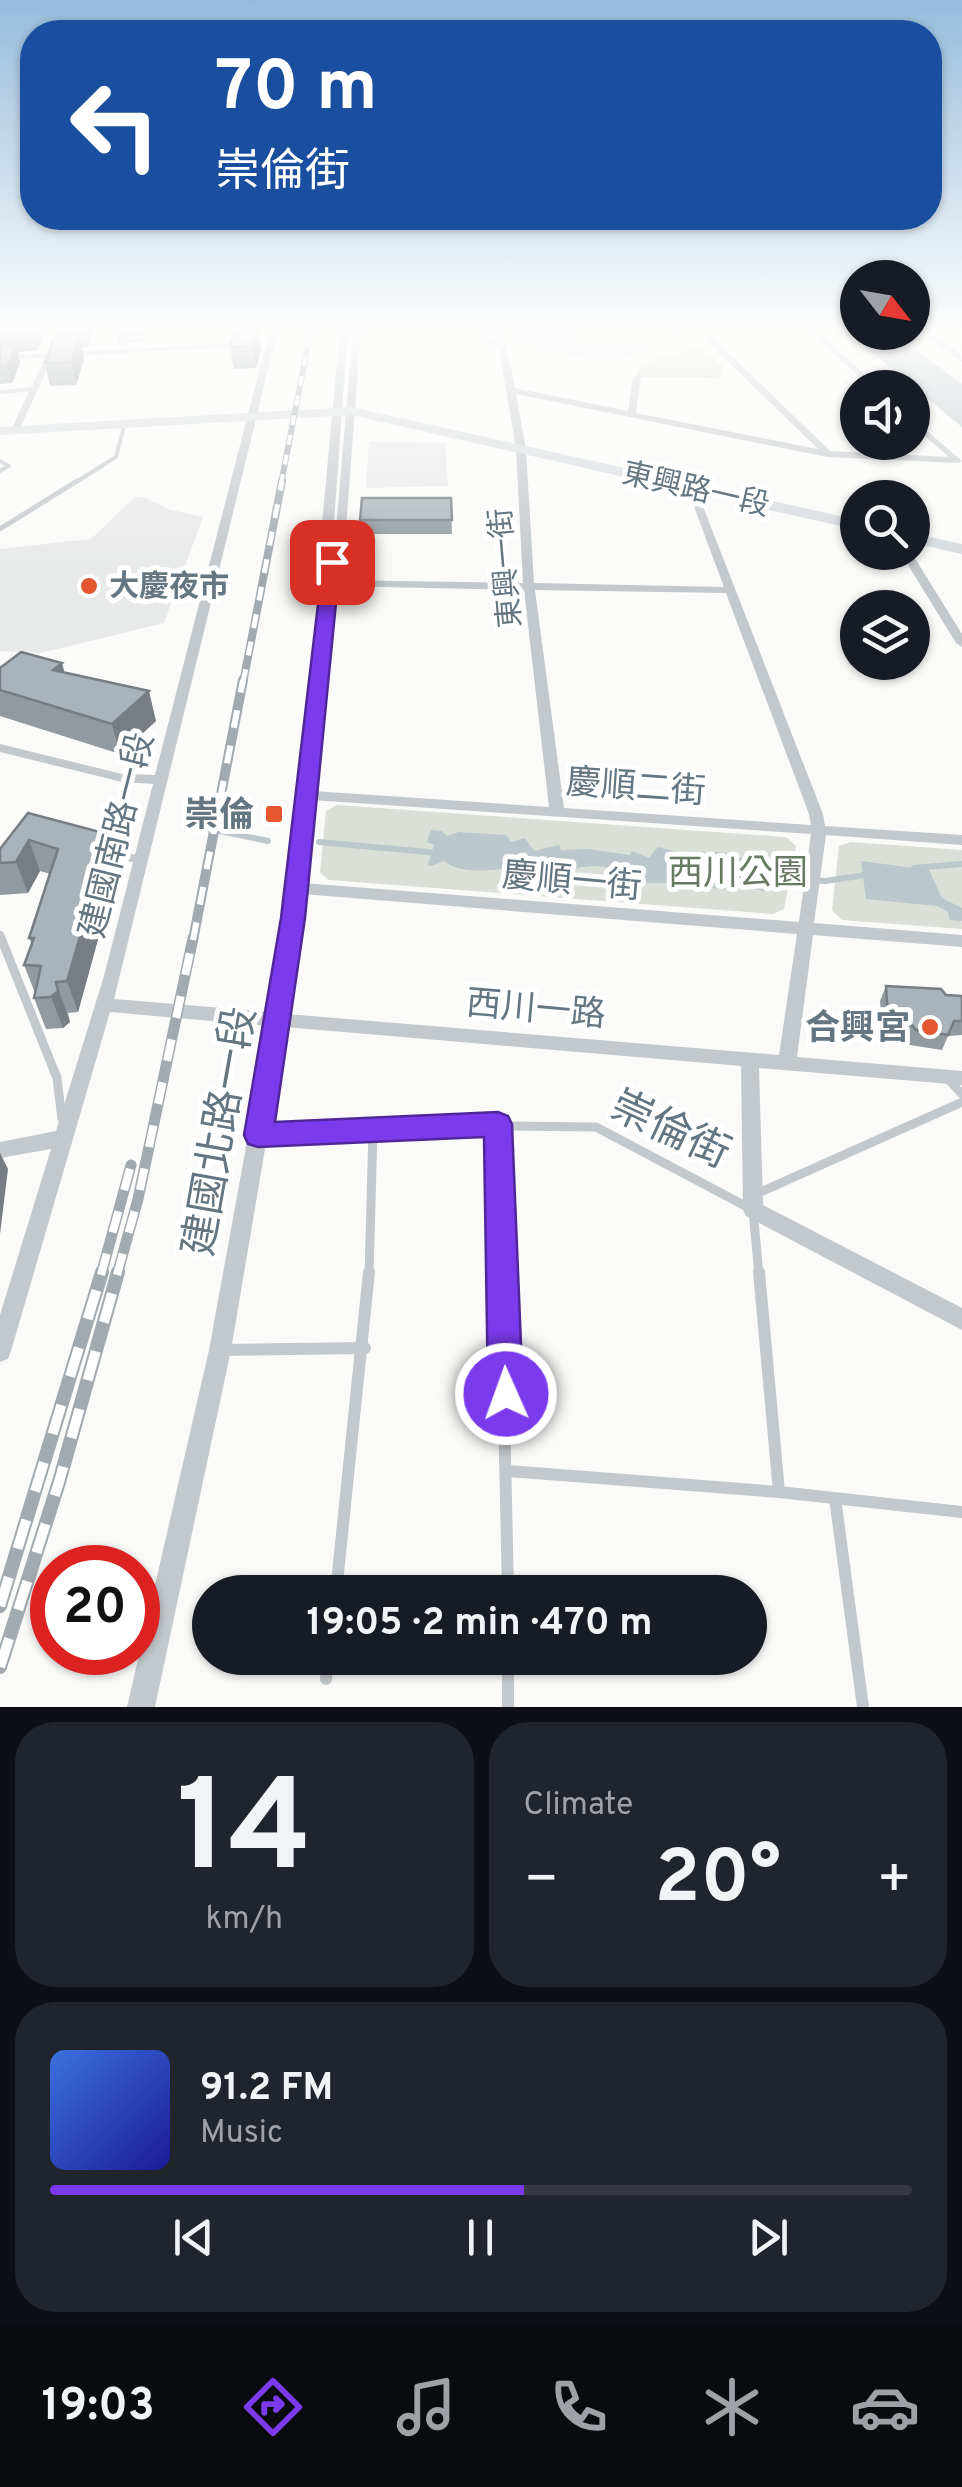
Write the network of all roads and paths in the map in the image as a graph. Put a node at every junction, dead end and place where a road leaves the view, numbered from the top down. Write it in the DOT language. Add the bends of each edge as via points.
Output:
graph roads {
  1 [pos="23,409"];
  2 [pos="255,409"];
  3 [pos="343,409"];
  4 [pos="344,409"];
  5 [pos="513,409"];
  6 [pos="605,409"];
  7 [pos="633,409"];
  8 [pos="781,409"];
  9 [pos="343,412"];
  10 [pos="632,414"];
  11 [pos="253,416"];
  12 [pos="125,423"];
  13 [pos="8,430"];
  14 [pos="930,436"];
  15 [pos="520,449"];
  16 [pos="828,454"];
  17 [pos="0,461"];
  18 [pos="960,462"];
  19 [pos="0,471"];
  20 [pos="692,488"];
  21 [pos="840,522"];
  22 [pos="0,529"];
  23 [pos="930,542"];
  24 [pos="962,549"];
  25 [pos="332,562"];
  26 [pos="916,570"];
  27 [pos="331,584"];
  28 [pos="529,586"];
  29 [pos="731,590"];
  30 [pos="962,643"];
  31 [pos="0,748"];
  32 [pos="159,780"];
  33 [pos="305,795"];
  34 [pos="557,811"];
  35 [pos="818,830"];
  36 [pos="962,840"];
  37 [pos="89,846"];
  38 [pos="140,860"];
  39 [pos="297,888"];
  40 [pos="806,929"];
  41 [pos="0,935"];
  42 [pos="962,941"];
  43 [pos="104,1005"];
  44 [pos="278,1017"];
  45 [pos="750,1060"];
  46 [pos="786,1063"];
  47 [pos="954,1078"];
  48 [pos="962,1094"];
  49 [pos="962,1102"];
  50 [pos="500,1125"];
  51 [pos="373,1130"];
  52 [pos="258,1135"];
  53 [pos="65,1138"];
  54 [pos="0,1150"];
  55 [pos="748,1202"];
  56 [pos="962,1319"];
  57 [pos="365,1348"];
  58 [pos="220,1350"];
  59 [pos="0,1351"];
  60 [pos="508,1472"];
  61 [pos="779,1492"];
  62 [pos="836,1498"];
  63 [pos="962,1512"];
  64 [pos="338,1575"];
  65 [pos="508,1575"];
  66 [pos="326,1675"];
  67 [pos="508,1675"];
  68 [pos="326,1679"];
  69 [pos="141,1707"];
  70 [pos="508,1707"];
  71 [pos="863,1707"];
  1 -- 13 [label="street"];
  2 -- 11 [label="street, 建國南路一段"];
  3 -- 9 [label="street, 建國北路一段"];
  4 -- 9 [label="street, 建國北路一段"];
  5 -- 15 [label="street, 東興一街"];
  6 -- 10 [label="street"];
  7 -- 10 [label="street"];
  8 -- 16 [label="street"];
  9 -- 11 [label="street, 東興路一段"];
  9 -- 15 [label="street, 東興路一段"];
  9 -- 25 [label="street, 建國北路一段" via="340,542"];
  9 -- 25 [label="street, 建國北路一段" via="325,550"];
  10 -- 16 [label="street"];
  11 -- 12 [label="street, 東興路一段"];
  11 -- 32 [label="street, 建國南路一段"];
  12 -- 13 [label="street, 東興路一段"];
  12 -- 22 [label="lane" via="116,457"];
  14 -- 18 [label="street"];
  15 -- 20 [label="street, 東興路一段"];
  15 -- 28 [label="street, 東興一街"];
  16 -- 18 [label="street"];
  17 -- 19 [label="lane" via="10,466"];
  20 -- 21 [label="street, 東興路一段"];
  20 -- 29 [label="street"];
  23 -- 24 [label="street"];
  25 -- 27 [label="street, 建國北路一段"];
  26 -- 30 [label="street"];
  27 -- 28 [label="street"];
  27 -- 33 [label="street, 建國北路一段"];
  28 -- 29 [label="street"];
  28 -- 34 [label="street, 東興一街"];
  29 -- 35 [label="street"];
  31 -- 32 [label="street" via="122,778"];
  32 -- 38 [label="street, 建國南路一段"];
  33 -- 34 [label="street, 慶順二街"];
  33 -- 39 [label="street, 建國北路一段"];
  34 -- 35 [label="street, 慶順二街"];
  35 -- 36 [label="street, 慶順二街"];
  35 -- 40 [label="street"];
  37 -- 38 [label="lane"];
  38 -- 43 [label="street, 建國南路一段"];
  39 -- 40 [label="street, 慶順一街"];
  39 -- 44 [label="street, 建國北路一段"];
  40 -- 42 [label="street, 慶順一街"];
  40 -- 46 [label="street"];
  41 -- 53 [label="lane" via="57,1078"];
  43 -- 44 [label="street, 西川一路"];
  43 -- 53 [label="street, 建國南路一段"];
  44 -- 45 [label="street, 西川一路"];
  44 -- 52 [label="street, 建國北路一段"];
  45 -- 46 [label="street, 西川一路"];
  45 -- 55 [label="street"];
  46 -- 47 [label="street, 西川一路"];
  47 -- 48 [label="lane"];
  49 -- 55 [label="lane"];
  50 -- 51 [label="street, 崇倫街"];
  50 -- 55 [label="lane, 崇倫街" via="596,1128"];
  50 -- 60 [label="lane"];
  51 -- 52 [label="street, 崇倫街"];
  51 -- 57 [label="lane"];
  52 -- 58 [label="street, 建國北路一段"];
  53 -- 54 [label="street"];
  53 -- 59 [label="street, 建國南路一段"];
  55 -- 56 [label="street, 崇倫街"];
  55 -- 61 [label="lane"];
  57 -- 58 [label="lane"];
  57 -- 64 [label="lane"];
  58 -- 69 [label="street, 建國北路一段"];
  60 -- 61 [label="lane"];
  60 -- 65 [label="lane"];
  61 -- 62 [label="lane"];
  62 -- 63 [label="lane"];
  62 -- 71 [label="lane"];
  66 -- 68 [label="lane"];
  67 -- 70 [label="lane"];
}
